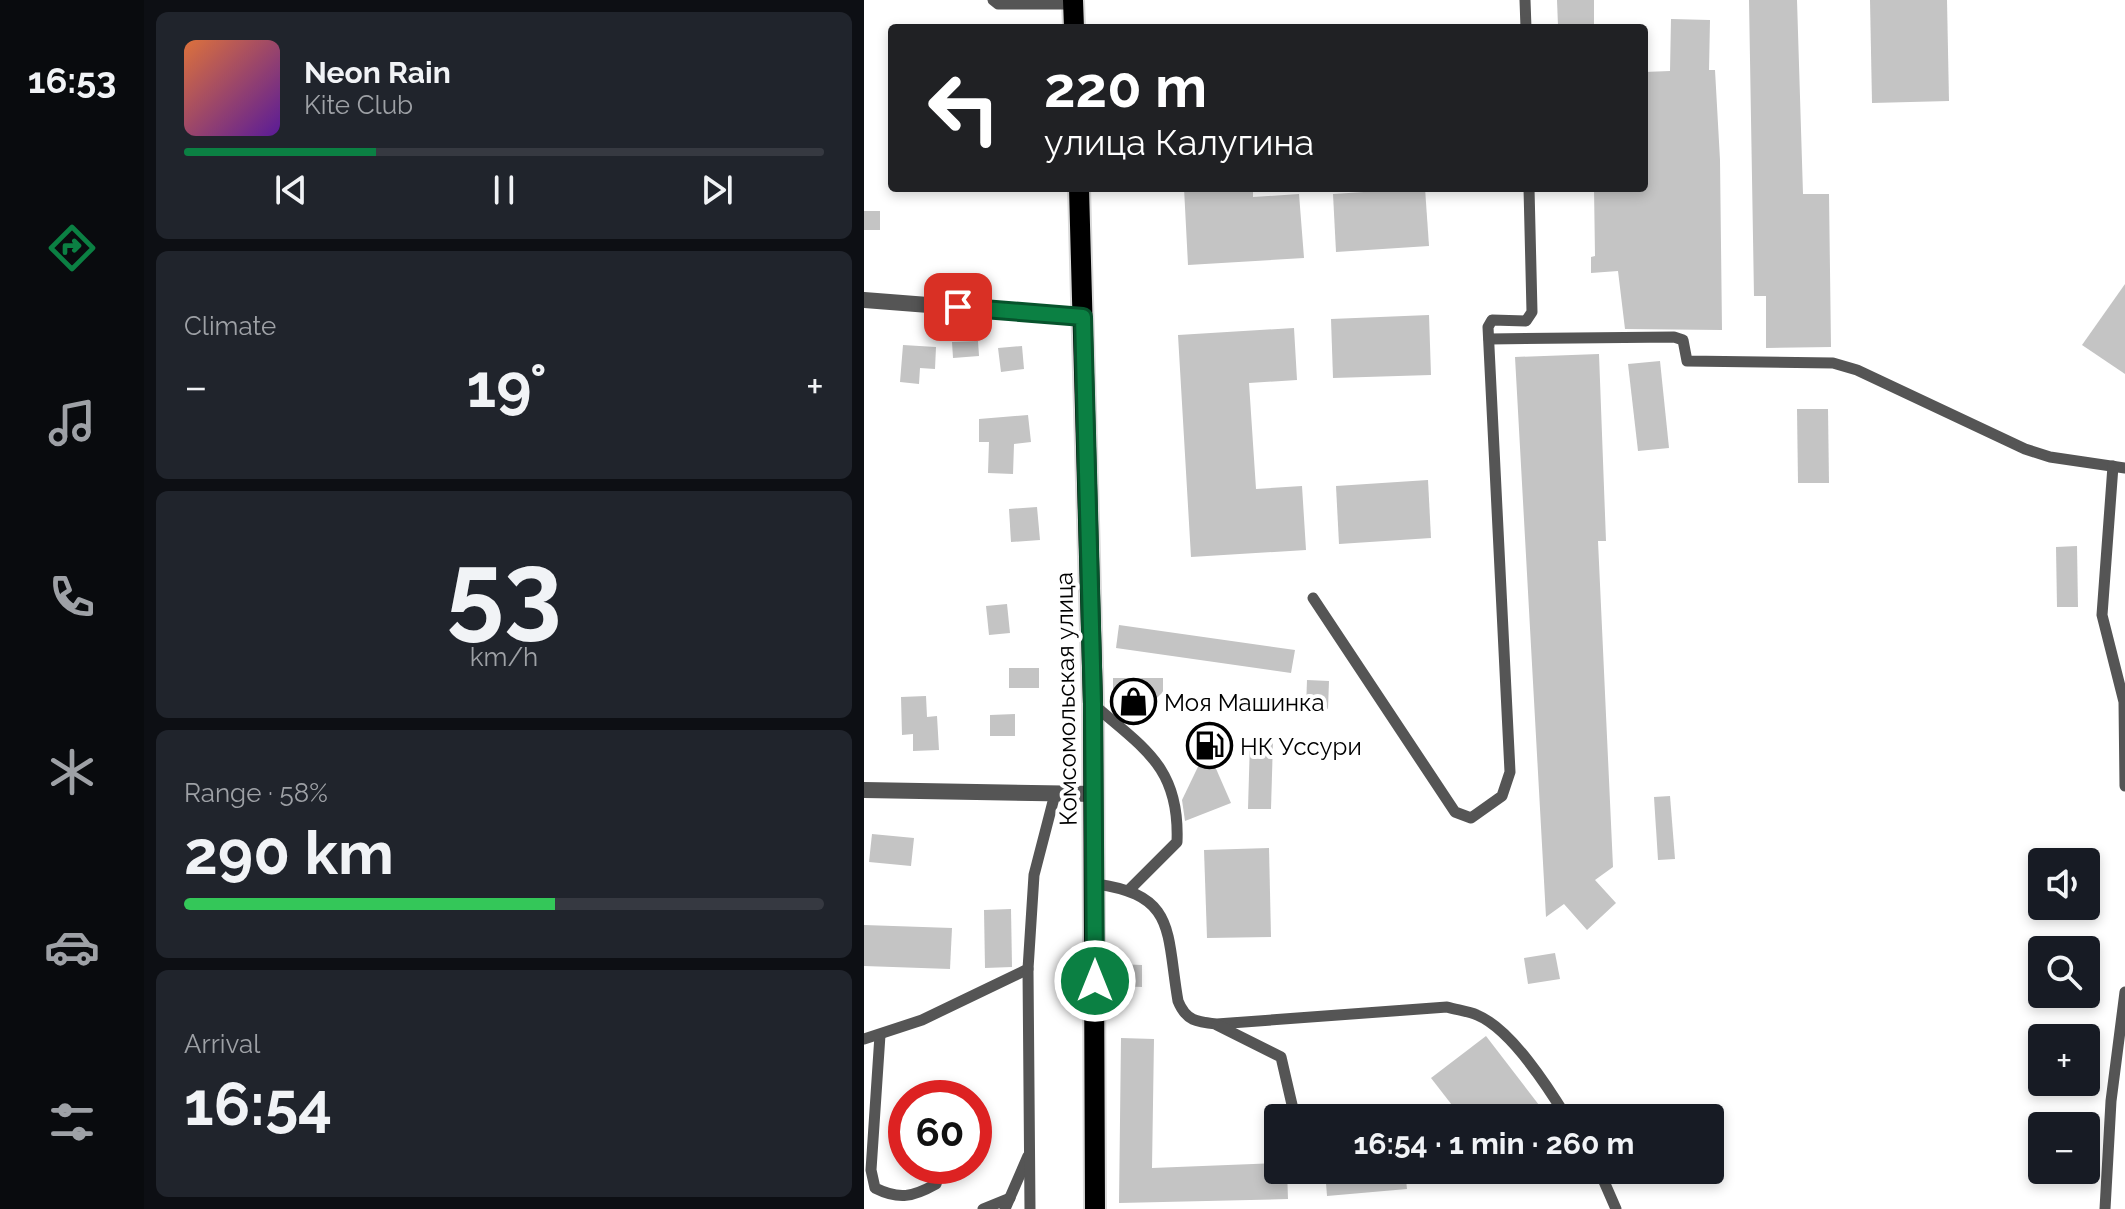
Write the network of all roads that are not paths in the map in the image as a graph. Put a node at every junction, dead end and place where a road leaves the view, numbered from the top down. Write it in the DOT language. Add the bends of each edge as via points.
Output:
graph roads {
  1 [pos="993,0"];
  2 [pos="1525,0"];
  3 [pos="1073,2"];
  4 [pos="1074,24"];
  5 [pos="1526,24"];
  6 [pos="1079,192"];
  7 [pos="1529,192"];
  8 [pos="864,300"];
  9 [pos="1083,317"];
  10 [pos="1489,339"];
  11 [pos="2119,467"];
  12 [pos="1313,598"];
  13 [pos="1093,704"];
  14 [pos="2125,786"];
  15 [pos="864,790"];
  16 [pos="1055,794"];
  17 [pos="1095,794"];
  18 [pos="1096,884"];
  19 [pos="1130,889"];
  20 [pos="1028,969"];
  21 [pos="2125,992"];
  22 [pos="1217,1024"];
  23 [pos="880,1035"];
  24 [pos="864,1039"];
  25 [pos="1292,1104"];
  26 [pos="1559,1104"];
  27 [pos="1029,1152"];
  28 [pos="936,1184"];
  29 [pos="1605,1184"];
  30 [pos="1007,1203"];
  31 [pos="983,1209"];
  32 [pos="1030,1209"];
  33 [pos="1095,1209"];
  34 [pos="1616,1209"];
  35 [pos="2105,1209"];
  1 -- 3 [label="lane"];
  2 -- 5 [label="lane"];
  3 -- 4 [label="main road"];
  6 -- 9 [label="main road, Комсомольская улица"];
  7 -- 10 [label="lane" via="1532,312 1526,321 1492,320"];
  8 -- 9 [label="street"];
  9 -- 13 [label="main road, Комсомольская улица"];
  10 -- 11 [label="lane" via="1674,337 1683,340 1687,361 1833,363 2025,449"];
  10 -- 12 [label="lane" via="1510,772 1502,796 1471,818 1455,812"];
  11 -- 14 [label="lane" via="2102,615 2124,702"];
  13 -- 17 [label="main road, Комсомольская улица"];
  13 -- 19 [label="lane" via="1157,760 1174,796 1177,842"];
  15 -- 16 [label="street"];
  16 -- 17 [label="street"];
  16 -- 20 [label="lane" via="1034,875"];
  17 -- 18 [label="main road, Комсомольская улица"];
  18 -- 19 [label="lane"];
  18 -- 33 [label="main road, Комсомольская улица"];
  19 -- 22 [label="lane" via="1153,903 1164,920 1183,1014 1195,1022"];
  20 -- 23 [label="lane"];
  20 -- 27 [label="lane"];
  21 -- 35 [label="lane"];
  22 -- 25 [label="lane" via="1281,1057"];
  22 -- 26 [label="lane" via="1447,1007 1480,1016 1542,1076"];
  23 -- 24 [label="lane"];
  23 -- 28 [label="lane" via="871,1170 875,1188 893,1197 916,1195"];
  27 -- 30 [label="lane"];
  27 -- 32 [label="lane"];
  29 -- 34 [label="lane"];
  30 -- 31 [label="lane"];
}
